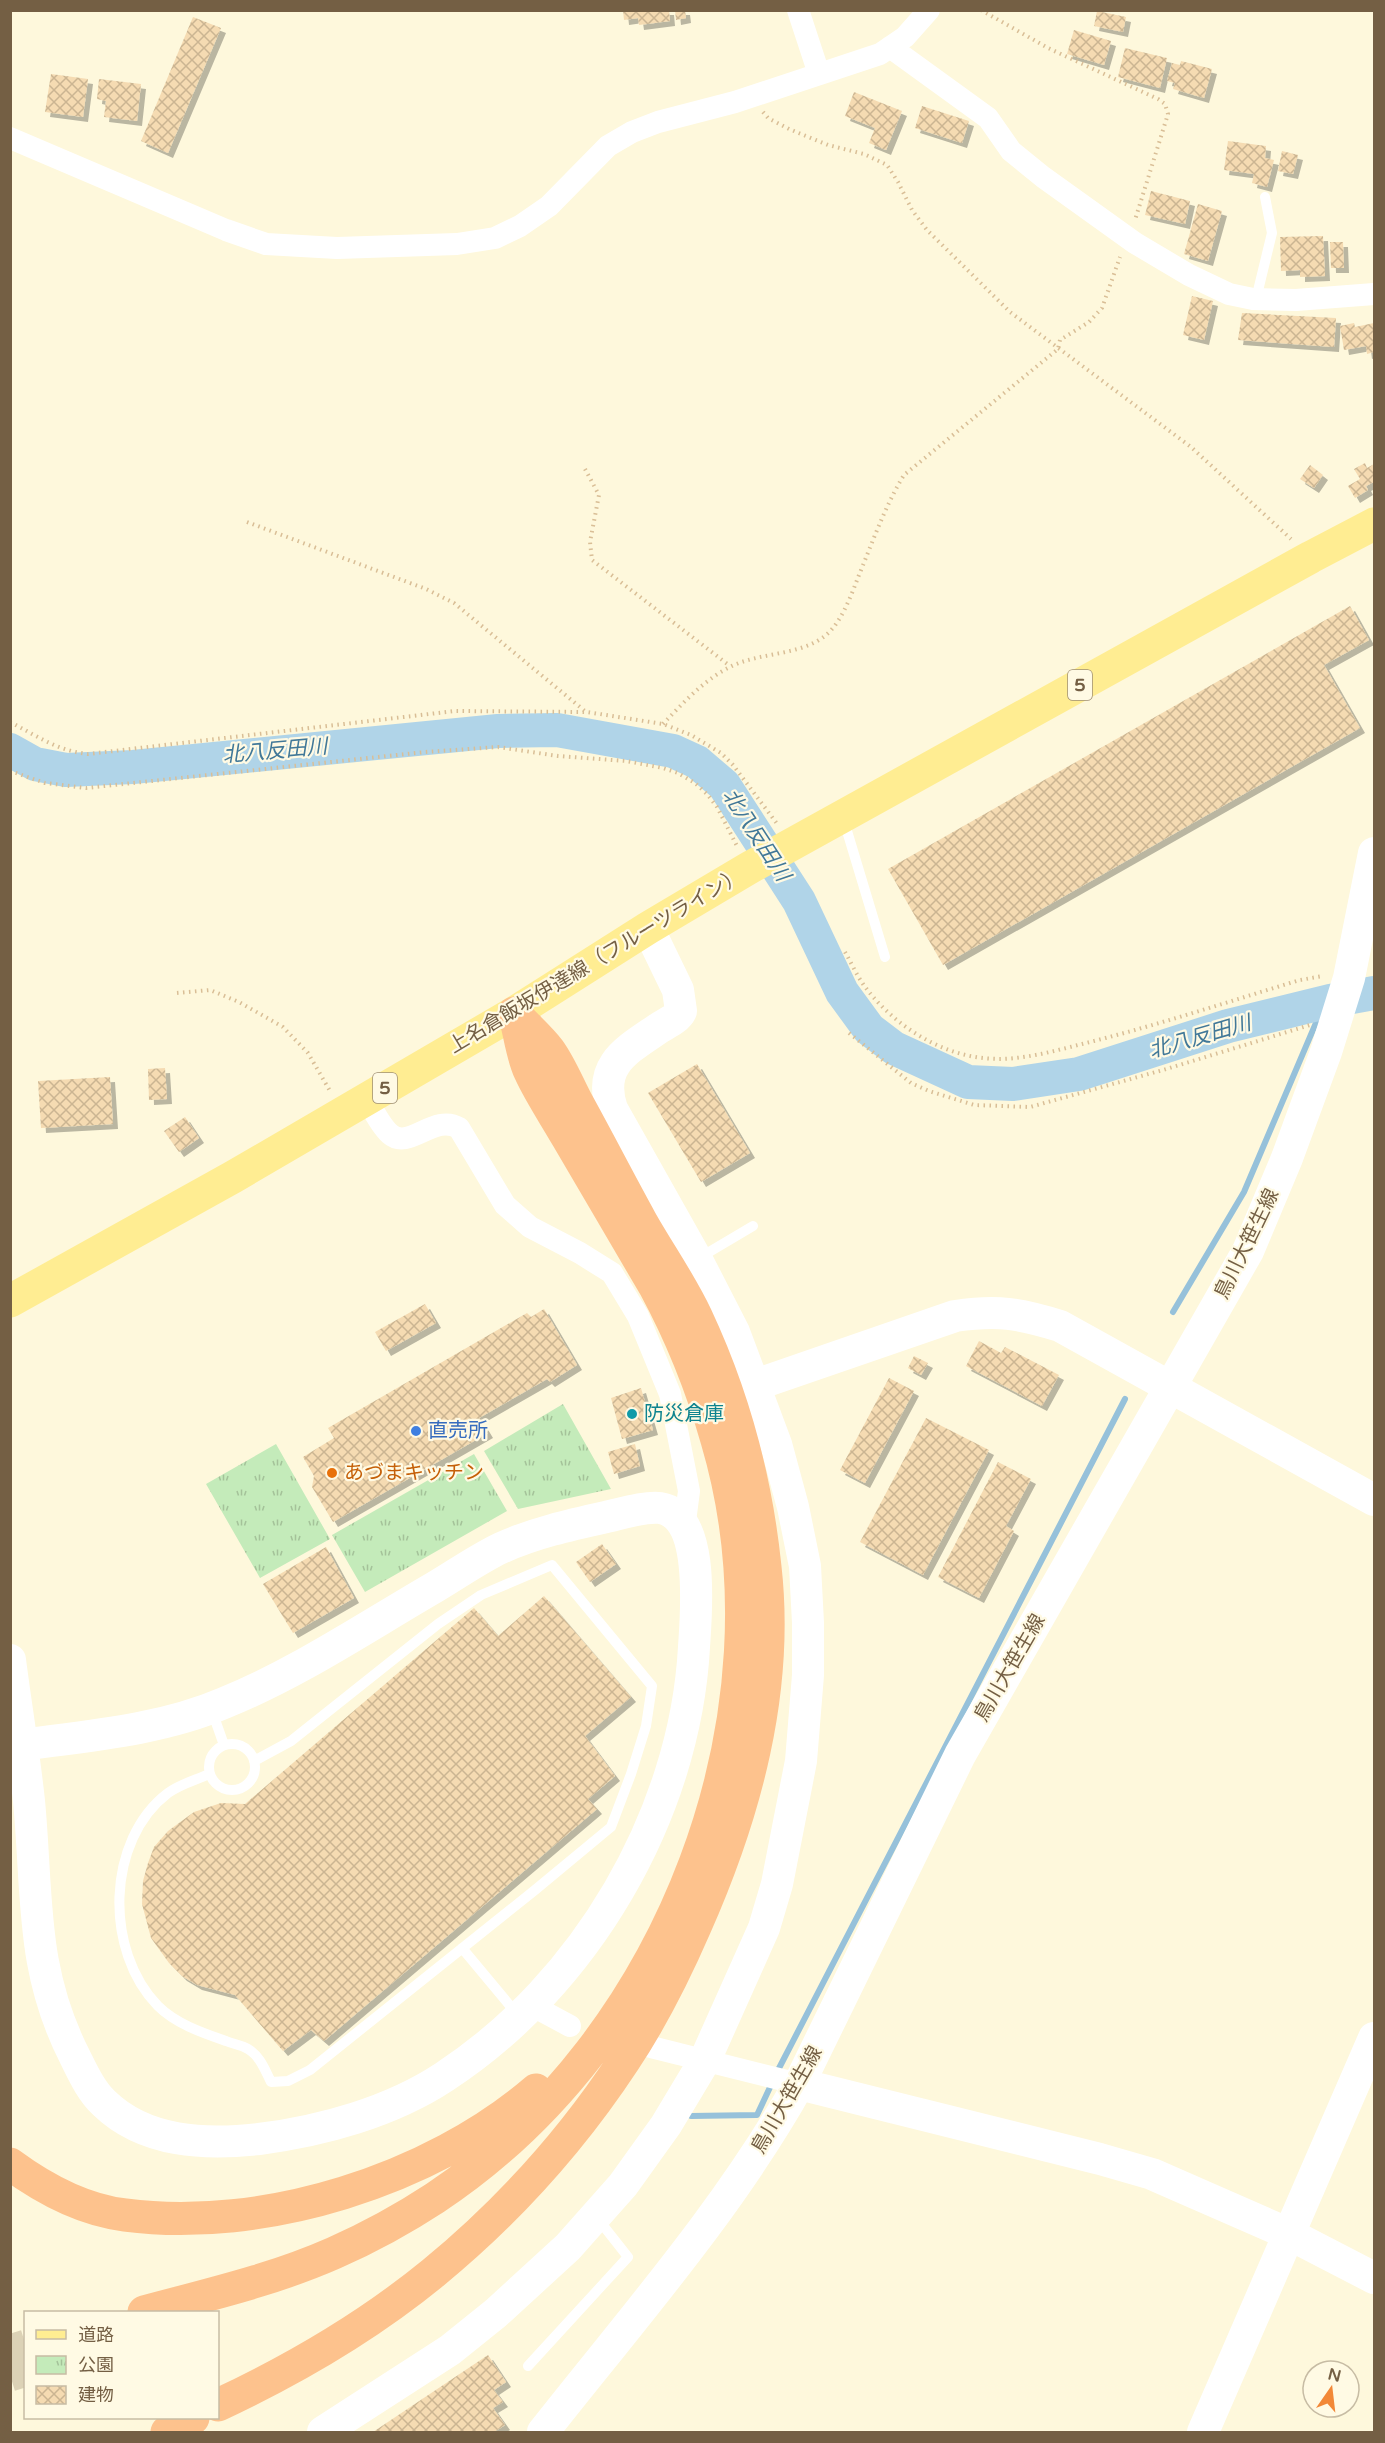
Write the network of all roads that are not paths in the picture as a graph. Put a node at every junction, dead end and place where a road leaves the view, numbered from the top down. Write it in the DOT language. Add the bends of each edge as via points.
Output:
graph roads {
  1 [pos="798,10"];
  2 [pos="929,10"];
  3 [pos="890,47"];
  4 [pos="819,74"];
  5 [pos="10,138"];
  6 [pos="1265,197"];
  7 [pos="1374,294"];
  8 [pos="1256,300"];
  9 [pos="1374,524"];
  10 [pos="843,818"];
  11 [pos="1374,853"];
  12 [pos="648,928"];
  13 [pos="885,957"];
  14 [pos="514,1013"];
  15 [pos="354,1106"];
  16 [pos="753,1226"];
  17 [pos="697,1260"];
  18 [pos="10,1301"];
  19 [pos="755,1386"];
  20 [pos="1170,1389"];
  21 [pos="1374,1500"];
  22 [pos="684,1529"];
  23 [pos="10,1660"];
  24 [pos="211,1709"];
  25 [pos="21,1745"];
  26 [pos="224,1745"];
  27 [pos="254,1761"];
  28 [pos="209,1774"];
  29 [pos="462,1948"];
  30 [pos="680,1961"];
  31 [pos="624,2006"];
  32 [pos="525,2011"];
  33 [pos="570,2026"];
  34 [pos="1374,2038"];
  35 [pos="651,2047"];
  36 [pos="705,2060"];
  37 [pos="799,2084"];
  38 [pos="10,2164"];
  39 [pos="596,2216"];
  40 [pos="1289,2234"];
  41 [pos="1374,2278"];
  42 [pos="151,2311"];
  43 [pos="219,2314"];
  44 [pos="528,2366"];
  45 [pos="219,2405"];
  46 [pos="191,2419"];
  47 [pos="167,2433"];
  48 [pos="323,2433"];
  49 [pos="543,2433"];
  50 [pos="1203,2433"];
  1 -- 4 [label="street"];
  2 -- 3 [label="street" via="905,38"];
  3 -- 4 [label="street"];
  3 -- 8 [label="street" via="988,118 1011,151 1043,177 1130,238 1189,275 1229,294"];
  4 -- 5 [label="street" via="632,132 608,146 549,206 520,226 495,238 434,245 337,248 266,244"];
  6 -- 8 [label="lane" via="1272,233"];
  7 -- 8 [label="street"];
  9 -- 10 [label="main road, 上名倉飯坂伊達線（フルーツライン） / 5"];
  10 -- 12 [label="main road, 上名倉飯坂伊達線（フルーツライン） / 5"];
  10 -- 13 [label="lane"];
  11 -- 20 [label="street, 鳥川大笹生線" via="1349,975 1317,1079 1248,1251"];
  12 -- 14 [label="main road, 上名倉飯坂伊達線（フルーツライン） / 5"];
  12 -- 17 [label="street" via="678,990 681,1011 623,1054 611,1071 607,1094"];
  14 -- 15 [label="main road, 上名倉飯坂伊達線（フルーツライン） / 5"];
  14 -- 30 [label="highway" via="550,1052 644,1226 674,1273 734,1412 749,1469 766,1569 768,1626 760,1716 738,1818"];
  14 -- 31 [label="highway" via="529,1071 657,1291 686,1353 718,1443 740,1562 741,1670 725,1764 703,1839 679,1901 655,1954"];
  15 -- 18 [label="main road, 上名倉飯坂伊達線（フルーツライン） / 5"];
  15 -- 22 [label="street" via="395,1138 407,1138 441,1124 459,1128 514,1214 612,1273 638,1316 670,1394 690,1491"];
  16 -- 17 [label="lane"];
  17 -- 19 [label="street" via="734,1332"];
  19 -- 20 [label="street" via="955,1316 989,1311 1026,1315 1060,1326"];
  19 -- 36 [label="street" via="776,1444 805,1566 805,1714 801,1761 777,1884 764,1928"];
  20 -- 21 [label="street"];
  20 -- 37 [label="street, 鳥川大笹生線" via="960,1755"];
  22 -- 24 [label="street" via="677,1517 661,1508 545,1531 508,1545 288,1672"];
  22 -- 32 [label="street" via="692,1547 696,1576 693,1658 682,1729 660,1804 625,1882 558,1977"];
  23 -- 25 [label="street"];
  24 -- 25 [label="street" via="129,1729"];
  24 -- 26 [label="lane"];
  25 -- 32 [label="street" via="38,1946 47,1988 88,2084 103,2103 140,2127 184,2140 210,2142 310,2131 391,2104 441,2080"];
  26 -- 27 [label="lane" via="248,1750"];
  26 -- 28 [label="lane" via="209,1762"];
  27 -- 28 [label="lane" via="249,1783 238,1790 226,1790"];
  27 -- 29 [label="lane" via="291,1741 438,1624 481,1595 552,1565 652,1686 646,1726 610,1827"];
  28 -- 29 [label="lane" via="168,1793 153,1807 127,1850 121,1872 120,1918 133,1965 159,2006 179,2020 248,2049 261,2062 271,2082 288,2081 310,2070"];
  29 -- 32 [label="lane"];
  30 -- 43 [label="highway" via="596,2079 501,2174 426,2228 382,2253 332,2276"];
  30 -- 45 [label="highway" via="625,2061 551,2157 476,2236 409,2292 340,2340"];
  31 -- 38 [label="highway" via="571,2060 522,2102 476,2134 371,2183 300,2204 185,2218 124,2215 60,2196"];
  31 -- 42 [label="highway" via="517,2133 435,2198 333,2254"];
  32 -- 33 [label="street"];
  34 -- 40 [label="street"];
  35 -- 36 [label="street"];
  36 -- 37 [label="street"];
  36 -- 39 [label="street" via="642,2159"];
  37 -- 40 [label="street" via="1152,2174"];
  37 -- 49 [label="street, 鳥川大笹生線" via="735,2186"];
  39 -- 44 [label="lane" via="628,2257"];
  39 -- 48 [label="street" via="568,2247 450,2350"];
  40 -- 41 [label="street"];
  40 -- 50 [label="street"];
  46 -- 47 [label="highway"];
}
